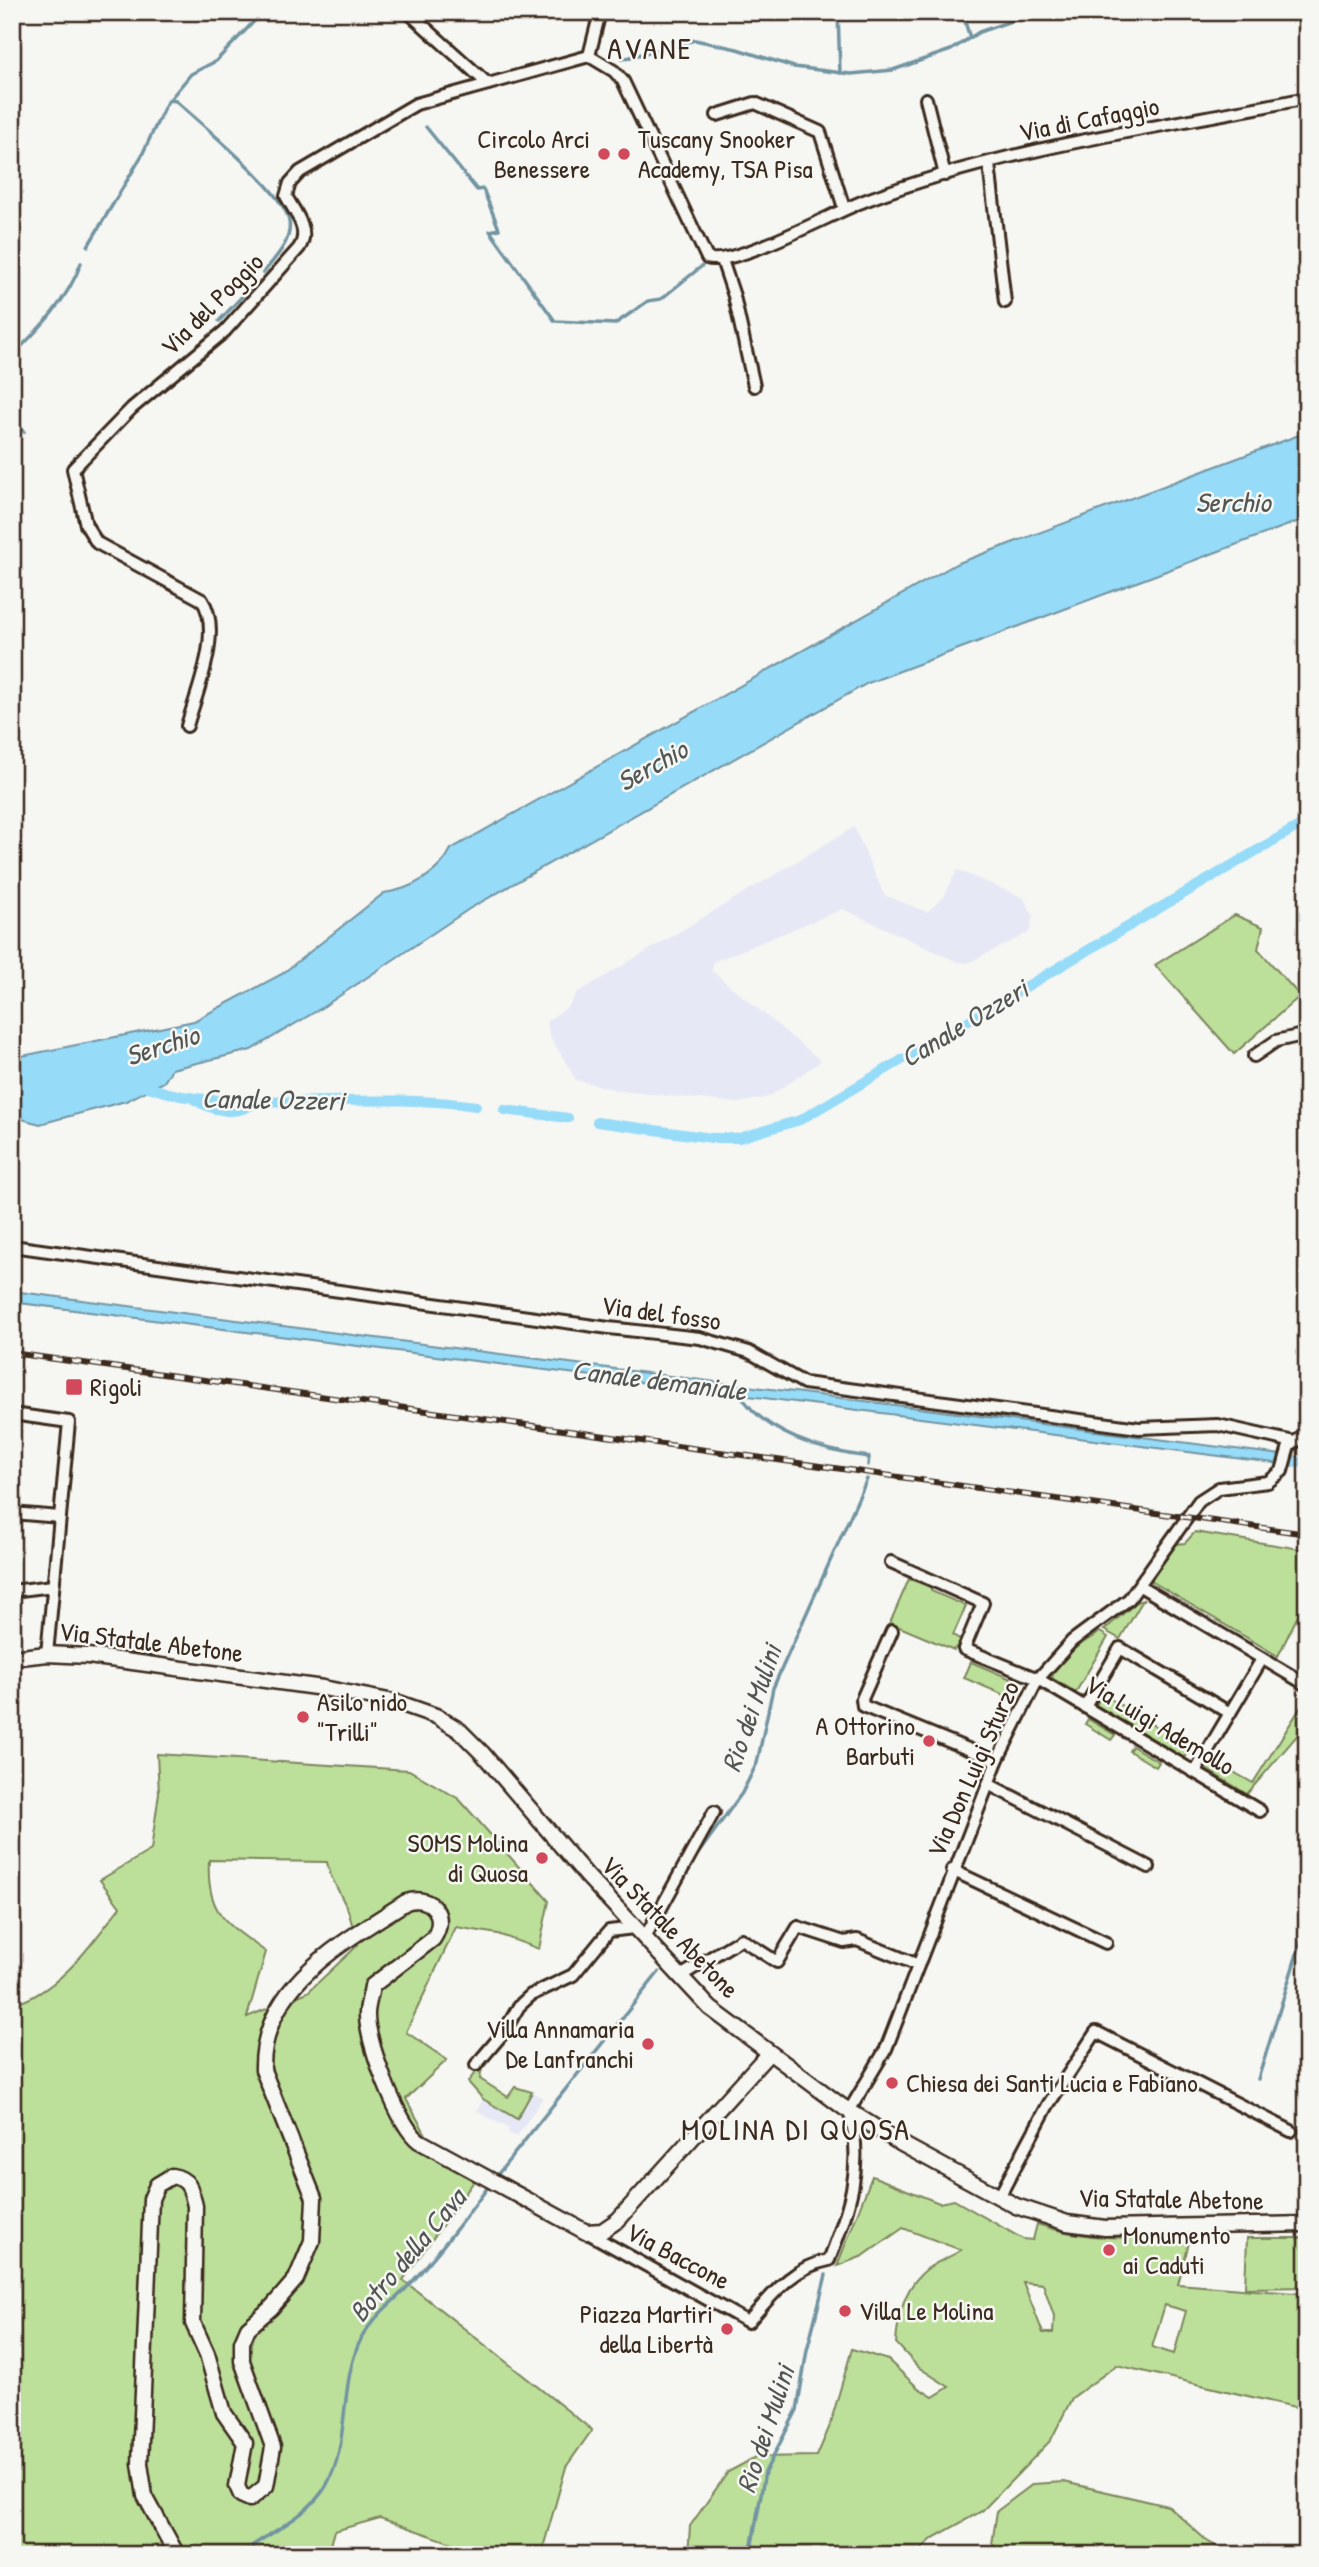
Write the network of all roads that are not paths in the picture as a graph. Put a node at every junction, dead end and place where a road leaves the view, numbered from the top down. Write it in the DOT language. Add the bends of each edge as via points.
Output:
graph roads {
  1 [pos="408,12"];
  2 [pos="600,12"];
  3 [pos="589,56"];
  4 [pos="488,84"];
  5 [pos="1307,98"];
  6 [pos="926,99"];
  7 [pos="717,115"];
  8 [pos="989,164"];
  9 [pos="945,176"];
  10 [pos="844,208"];
  11 [pos="722,260"];
  12 [pos="1005,302"];
  13 [pos="754,386"];
  14 [pos="187,726"];
  15 [pos="1307,1034"];
  16 [pos="1254,1056"];
  17 [pos="12,1246"];
  18 [pos="12,1414"];
  19 [pos="1307,1434"];
  20 [pos="1290,1447"];
  21 [pos="12,1513"];
  22 [pos="60,1517"];
  23 [pos="891,1562"];
  24 [pos="53,1586"];
  25 [pos="1140,1586"];
  26 [pos="12,1591"];
  27 [pos="892,1631"];
  28 [pos="47,1654"];
  29 [pos="12,1658"];
  30 [pos="1262,1659"];
  31 [pos="1038,1679"];
  32 [pos="1307,1685"];
  33 [pos="1085,1707"];
  34 [pos="1230,1713"];
  35 [pos="997,1761"];
  36 [pos="1195,1772"];
  37 [pos="988,1784"];
  38 [pos="1260,1811"];
  39 [pos="714,1812"];
  40 [pos="1149,1867"];
  41 [pos="953,1870"];
  42 [pos="639,1933"];
  43 [pos="1106,1943"];
  44 [pos="918,1965"];
  45 [pos="679,1977"];
  46 [pos="769,2053"];
  47 [pos="476,2065"];
  48 [pos="849,2111"];
  49 [pos="1291,2131"];
  50 [pos="999,2197"];
  51 [pos="1307,2224"];
  52 [pos="586,2232"];
  53 [pos="177,2555"];
  1 -- 4 [label="street"];
  2 -- 3 [label="street"];
  3 -- 4 [label="street, Via del Poggio"];
  3 -- 11 [label="street" via="623,81 707,258"];
  4 -- 14 [label="street, Via del Poggio" via="416,104 300,172 286,196 304,232 299,248 225,331 132,408 73,469 86,525 97,544 202,600 210,612 208,647"];
  5 -- 8 [label="street, Via di Cafaggio" via="1137,133 1070,141"];
  6 -- 9 [label="street"];
  7 -- 10 [label="street" via="755,103 820,132"];
  8 -- 9 [label="street, Via di Cafaggio"];
  8 -- 12 [label="street"];
  9 -- 10 [label="street, Via di Cafaggio"];
  10 -- 11 [label="street, Via di Cafaggio"];
  11 -- 13 [label="street"];
  15 -- 16 [label="street" via="1276,1041"];
  17 -- 20 [label="street, Via del fosso" via="700,1338 749,1352 804,1382 1139,1428 1218,1425"];
  18 -- 22 [label="street" via="69,1422"];
  19 -- 20 [label="street"];
  20 -- 25 [label="street, Via Don Luigi Sturzo" via="1282,1471 1268,1482 1227,1486 1206,1495 1185,1516"];
  21 -- 22 [label="street"];
  22 -- 24 [label="street"];
  23 -- 31 [label="street, Via Luigi Ademollo" via="984,1603 964,1649"];
  24 -- 26 [label="street"];
  24 -- 28 [label="street"];
  25 -- 30 [label="street"];
  25 -- 31 [label="street, Via Don Luigi Sturzo" via="1115,1612 1072,1641"];
  27 -- 35 [label="street" via="863,1706"];
  28 -- 29 [label="street, Via Statale Abetone"];
  28 -- 42 [label="street, Via Statale Abetone" via="323,1688 399,1703 436,1716 459,1730 483,1754"];
  30 -- 32 [label="street"];
  30 -- 34 [label="street"];
  31 -- 33 [label="street, Via Luigi Ademollo"];
  31 -- 35 [label="street, Via Don Luigi Sturzo"];
  33 -- 34 [label="street" via="1120,1648"];
  33 -- 36 [label="street, Via Luigi Ademollo"];
  34 -- 36 [label="street"];
  35 -- 37 [label="street, Via Don Luigi Sturzo"];
  36 -- 38 [label="street, Via Luigi Ademollo"];
  37 -- 40 [label="street"];
  37 -- 41 [label="street, Via Don Luigi Sturzo"];
  39 -- 42 [label="street"];
  41 -- 43 [label="street"];
  41 -- 44 [label="street, Via Don Luigi Sturzo"];
  42 -- 45 [label="street, Via Statale Abetone"];
  42 -- 47 [label="street" via="609,1931 573,1975 531,1995 519,2006"];
  44 -- 45 [label="street" via="857,1940 844,1942 798,1927 777,1962 741,1939"];
  44 -- 48 [label="street, Via Don Luigi Sturzo" via="886,2049"];
  45 -- 46 [label="street, Via Statale Abetone" via="710,2008"];
  46 -- 48 [label="street, Via Statale Abetone"];
  46 -- 52 [label="street" via="618,2220 603,2231"];
  48 -- 50 [label="street, Via Statale Abetone"];
  48 -- 52 [label="street, Via Baccone" via="856,2133 855,2176 847,2214 829,2260 806,2266 786,2279 748,2322"];
  49 -- 50 [label="street" via="1096,2032 1048,2105"];
  50 -- 51 [label="street, Via Statale Abetone" via="1042,2216 1095,2228"];
  52 -- 53 [label="street" via="419,2141 391,2099 366,2015 372,1986 433,1940 440,1919 433,1905 416,1899 406,1902 325,1954 286,1997 266,2036 263,2053 263,2070 314,2198 312,2241 296,2278 248,2328 242,2342 242,2361 273,2448 266,2486 250,2499 241,2495 237,2486 245,2443 224,2413 207,2354 192,2323 195,2206 191,2188 183,2178 172,2176 158,2185 151,2199 140,2464 145,2496"];
}
